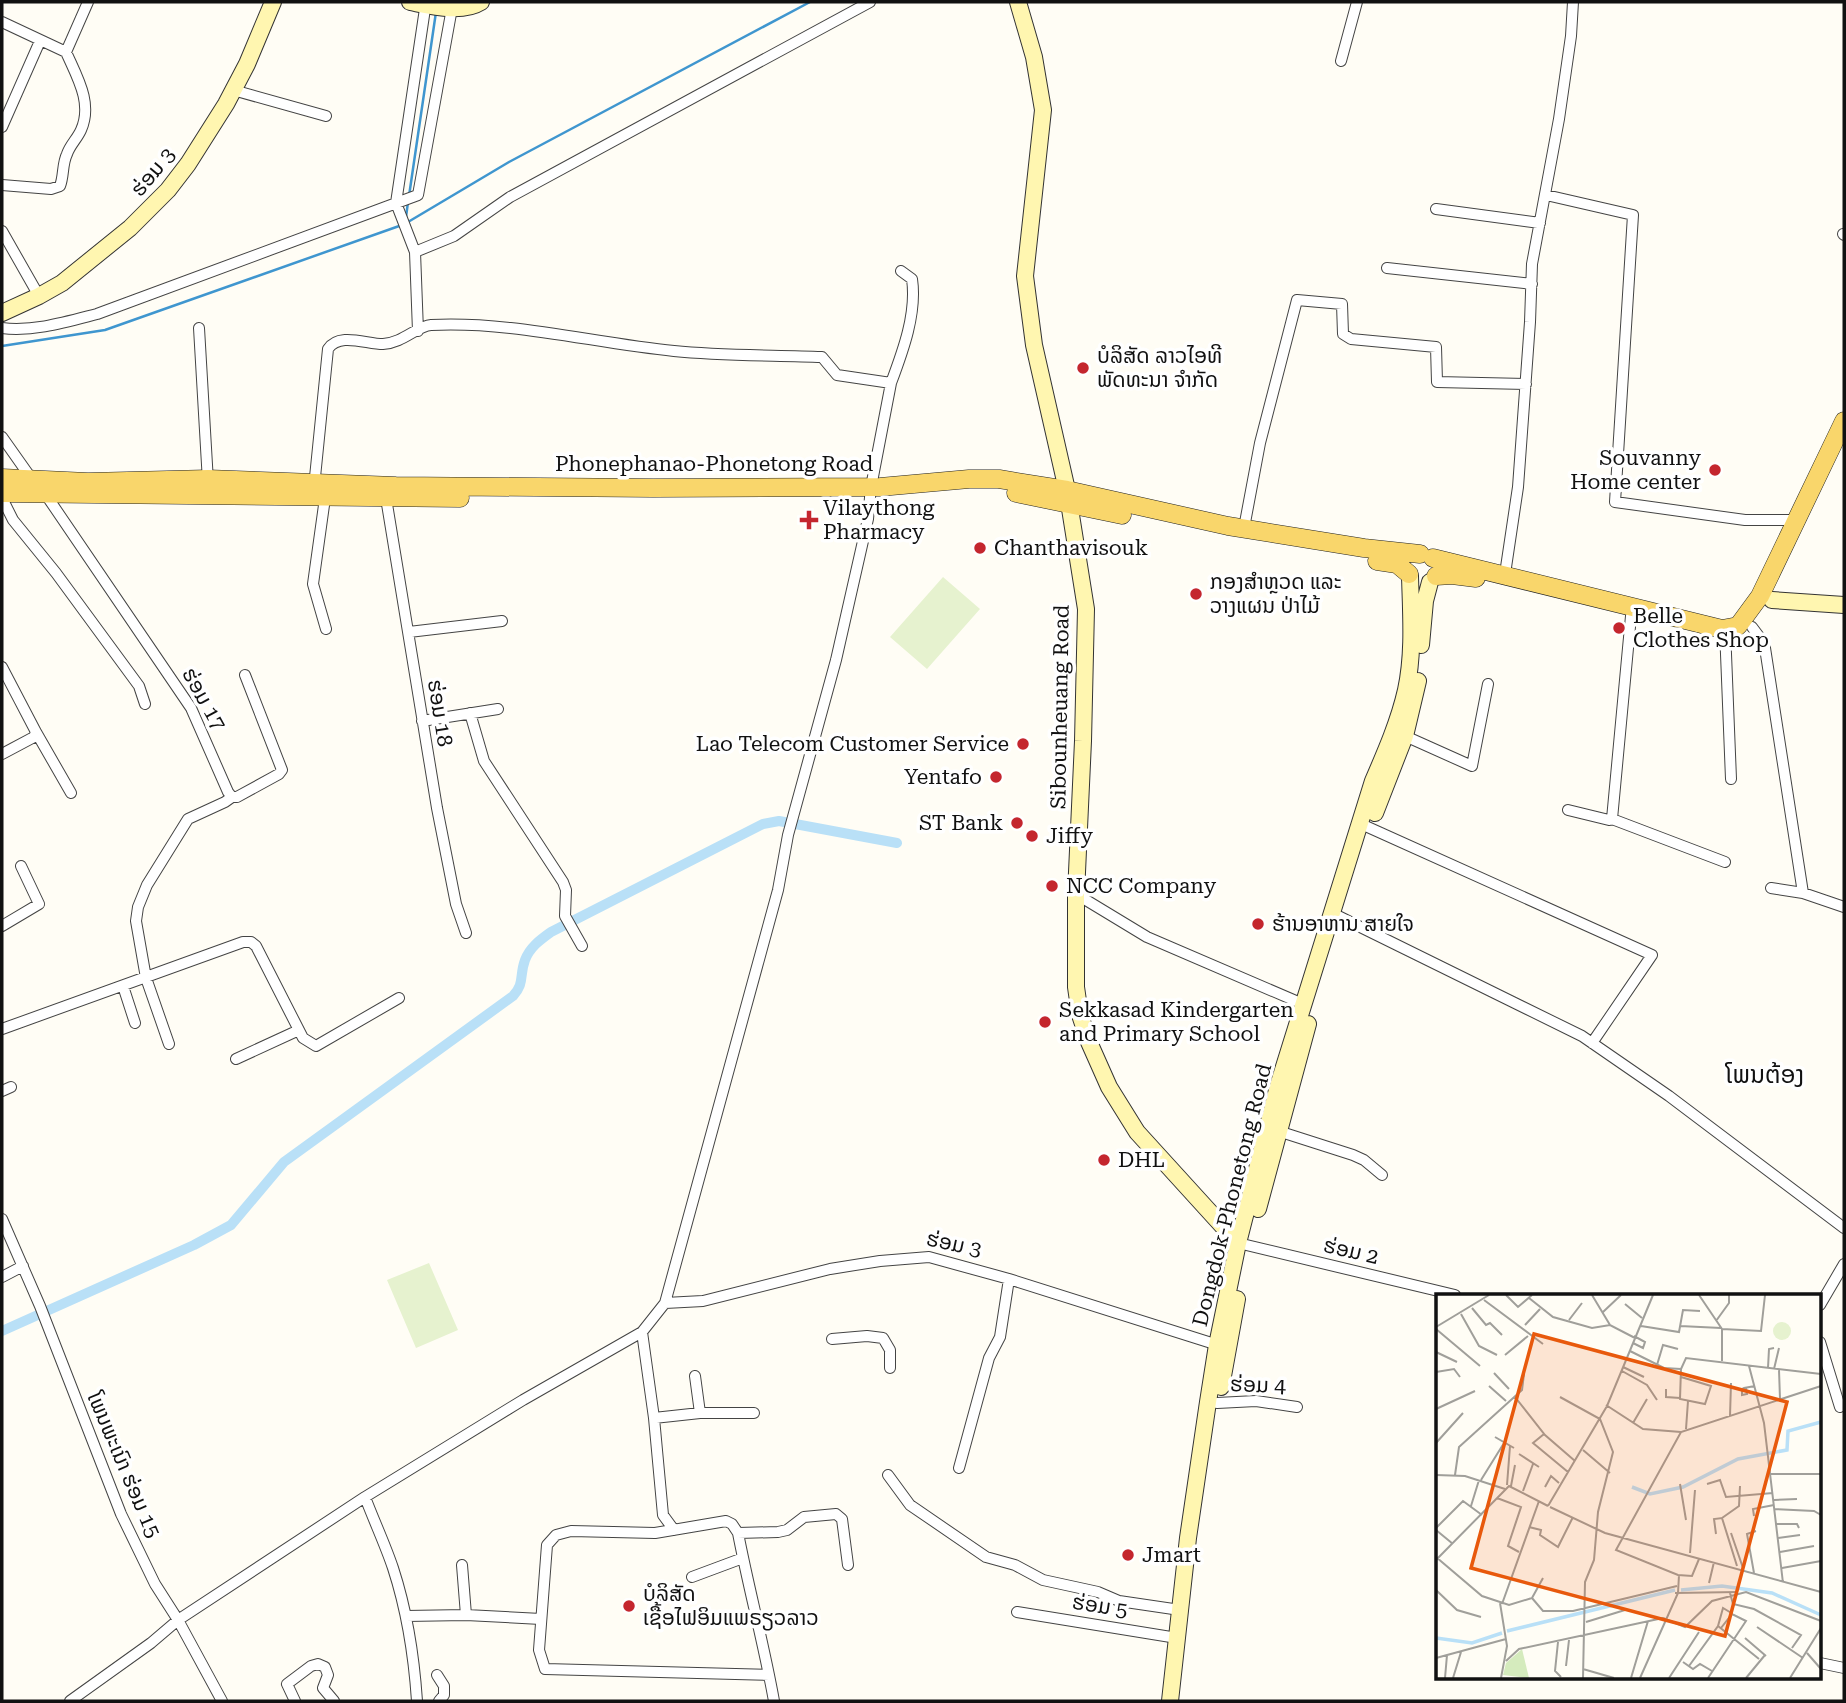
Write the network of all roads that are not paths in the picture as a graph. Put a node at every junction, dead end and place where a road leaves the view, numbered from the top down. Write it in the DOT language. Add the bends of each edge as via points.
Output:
graph roads {
  1 [pos="88,2"];
  2 [pos="273,2"];
  3 [pos="481,2"];
  4 [pos="870,2"];
  5 [pos="1018,2"];
  6 [pos="1357,2"];
  7 [pos="1573,2"];
  8 [pos="423,3"];
  9 [pos="451,8"];
  10 [pos="2,22"];
  11 [pos="40,41"];
  12 [pos="66,52"];
  13 [pos="1341,61"];
  14 [pos="233,90"];
  15 [pos="326,116"];
  16 [pos="2,127"];
  17 [pos="2,186"];
  18 [pos="1546,195"];
  19 [pos="399,205"];
  20 [pos="1436,209"];
  21 [pos="1540,223"];
  22 [pos="2,232"];
  23 [pos="414,250"];
  24 [pos="1387,268"];
  25 [pos="901,271"];
  26 [pos="1532,284"];
  27 [pos="39,296"];
  28 [pos="2,313"];
  29 [pos="2,328"];
  30 [pos="199,328"];
  31 [pos="418,331"];
  32 [pos="891,383"];
  33 [pos="1526,384"];
  34 [pos="1844,421"];
  35 [pos="2,437"];
  36 [pos="1844,447"];
  37 [pos="2,478"];
  38 [pos="31,478"];
  39 [pos="207,487"];
  40 [pos="88,488"];
  41 [pos="44,492"];
  42 [pos="318,493"];
  43 [pos="870,493"];
  44 [pos="2,495"];
  45 [pos="1068,497"];
  46 [pos="386,498"];
  47 [pos="1798,520"];
  48 [pos="1233,530"];
  49 [pos="1427,556"];
  50 [pos="1505,574"];
  51 [pos="1409,575"];
  52 [pos="1433,579"];
  53 [pos="1765,600"];
  54 [pos="1844,604"];
  55 [pos="1631,616"];
  56 [pos="502,621"];
  57 [pos="1752,627"];
  58 [pos="327,629"];
  59 [pos="409,632"];
  60 [pos="1416,632"];
  61 [pos="1725,634"];
  62 [pos="2,667"];
  63 [pos="245,675"];
  64 [pos="1488,684"];
  65 [pos="145,705"];
  66 [pos="498,709"];
  67 [pos="470,713"];
  68 [pos="422,721"];
  69 [pos="36,732"];
  70 [pos="1405,736"];
  71 [pos="2,754"];
  72 [pos="1731,779"];
  73 [pos="71,793"];
  74 [pos="232,797"];
  75 [pos="1568,810"];
  76 [pos="1612,818"];
  77 [pos="1365,826"];
  78 [pos="1725,862"];
  79 [pos="21,866"];
  80 [pos="1771,888"];
  81 [pos="1803,893"];
  82 [pos="1076,894"];
  83 [pos="1844,907"];
  84 [pos="1337,915"];
  85 [pos="2,926"];
  86 [pos="466,933"];
  87 [pos="582,946"];
  88 [pos="146,978"];
  89 [pos="122,986"];
  90 [pos="399,998"];
  91 [pos="1303,1004"];
  92 [pos="135,1023"];
  93 [pos="2,1029"];
  94 [pos="299,1030"];
  95 [pos="1592,1043"];
  96 [pos="169,1044"];
  97 [pos="236,1059"];
  98 [pos="1278,1131"];
  99 [pos="1382,1175"];
  100 [pos="2,1219"];
  101 [pos="1844,1228"];
  102 [pos="1243,1245"];
  103 [pos="1844,1264"];
  104 [pos="23,1266"];
  105 [pos="2,1277"];
  106 [pos="1009,1279"];
  107 [pos="1451,1294"];
  108 [pos="1822,1302"];
  109 [pos="665,1303"];
  110 [pos="642,1332"];
  111 [pos="832,1339"];
  112 [pos="1222,1346"];
  113 [pos="1822,1348"];
  114 [pos="890,1368"];
  115 [pos="695,1376"];
  116 [pos="1217,1403"];
  117 [pos="1297,1407"];
  118 [pos="1840,1407"];
  119 [pos="701,1413"];
  120 [pos="754,1413"];
  121 [pos="654,1418"];
  122 [pos="959,1468"];
  123 [pos="888,1475"];
  124 [pos="365,1497"];
  125 [pos="674,1530"];
  126 [pos="738,1533"];
  127 [pos="743,1558"];
  128 [pos="462,1565"];
  129 [pos="848,1565"];
  130 [pos="692,1577"];
  131 [pos="1180,1610"];
  132 [pos="1017,1612"];
  133 [pos="466,1615"];
  134 [pos="406,1616"];
  135 [pos="178,1619"];
  136 [pos="541,1619"];
  137 [pos="1177,1638"];
  138 [pos="1822,1663"];
  139 [pos="1844,1668"];
  140 [pos="436,1675"];
  141 [pos="769,1675"];
  142 [pos="70,1701"];
  143 [pos="222,1701"];
  144 [pos="295,1701"];
  145 [pos="334,1701"];
  146 [pos="417,1701"];
  147 [pos="439,1701"];
  148 [pos="774,1701"];
  149 [pos="1170,1701"];
  150 [pos="1178,1701"];
  1 -- 12 [label="street"];
  2 -- 14 [label="main road, ຮ່ອມ 3"];
  3 -- 9 [label="main road"];
  4 -- 23 [label="street" via="510,197 454,236"];
  5 -- 45 [label="main road, Sibounheuang Road" via="1043,110 1025,276 1034,345"];
  6 -- 13 [label="street"];
  7 -- 18 [label="street"];
  8 -- 9 [label="main road"];
  8 -- 19 [label="street"];
  9 -- 19 [label="street" via="420,191"];
  10 -- 11 [label="street"];
  11 -- 12 [label="street"];
  11 -- 16 [label="street"];
  12 -- 17 [label="street" via="86,103 80,133 65,157 62,182 51,190"];
  14 -- 15 [label="street"];
  14 -- 27 [label="main road, ຮ່ອມ 3" via="168,190 130,228"];
  18 -- 21 [label="street"];
  18 -- 47 [label="street" via="1633,215 1615,502 1745,520"];
  19 -- 23 [label="street"];
  19 -- 29 [label="street" via="97,314 38,327"];
  20 -- 21 [label="street"];
  21 -- 26 [label="street"];
  22 -- 27 [label="street"];
  23 -- 31 [label="street"];
  24 -- 26 [label="street"];
  25 -- 32 [label="street" via="912,279 914,293 903,352"];
  26 -- 33 [label="street"];
  27 -- 28 [label="main road, ຮ່ອມ 3"];
  30 -- 39 [label="street"];
  31 -- 32 [label="street" via="430,325 520,328 672,351 822,357 837,375"];
  31 -- 42 [label="street" via="382,344 342,340 330,346"];
  32 -- 43 [label="street"];
  33 -- 48 [label="street" via="1437,382 1436,347 1351,339 1343,334 1342,304 1297,300"];
  33 -- 50 [label="street"];
  34 -- 47 [label="main road"];
  35 -- 38 [label="street"];
  36 -- 53 [label="main road"];
  37 -- 38 [label="main road, Phonephanao-Phonetong Road"];
  38 -- 40 [label="main road, Phonephanao-Phonetong Road"];
  39 -- 40 [label="main road, Phonephanao-Phonetong Road"];
  39 -- 42 [label="main road, Phonephanao-Phonetong Road"];
  40 -- 41 [label="main road, Phonephanao-Phonetong Road"];
  41 -- 44 [label="main road, Phonephanao-Phonetong Road"];
  41 -- 74 [label="street, ຮ່ອມ 17" via="191,708"];
  42 -- 43 [label="main road, Phonephanao-Phonetong Road" via="653,488"];
  42 -- 46 [label="main road, Phonephanao-Phonetong Road"];
  42 -- 58 [label="street" via="313,584"];
  43 -- 45 [label="main road, Phonephanao-Phonetong Road" via="999,479"];
  43 -- 46 [label="main road, Phonephanao-Phonetong Road"];
  43 -- 109 [label="street" via="836,660 788,835 775,903"];
  44 -- 65 [label="street" via="13,520 139,686"];
  45 -- 48 [label="main road, Phonephanao-Phonetong Road"];
  45 -- 82 [label="main road, Sibounheuang Road" via="1086,609"];
  46 -- 59 [label="street, ຮ່ອມ 18"];
  47 -- 53 [label="main road"];
  48 -- 49 [label="main road, Phonephanao-Phonetong Road"];
  48 -- 51 [label="main road, Phonephanao-Phonetong Road" via="1397,564"];
  49 -- 50 [label="main road, Phonephanao-Phonetong Road"];
  49 -- 51 [label="main road" via="1411,560"];
  49 -- 52 [label="main road" via="1437,565"];
  50 -- 61 [label="main road, Phonephanao-Phonetong Road"];
  51 -- 52 [label="main road" via="1419,583"];
  51 -- 60 [label="main road"];
  52 -- 55 [label="main road" via="1452,575 1474,578"];
  52 -- 60 [label="main road"];
  53 -- 54 [label="main road"];
  53 -- 57 [label="main road"];
  53 -- 61 [label="main road"];
  55 -- 61 [label="main road"];
  55 -- 76 [label="street"];
  56 -- 59 [label="street"];
  57 -- 61 [label="main road" via="1743,635"];
  57 -- 81 [label="street" via="1765,648"];
  59 -- 68 [label="street, ຮ່ອມ 18"];
  60 -- 70 [label="main road, Dongdok-Phonetong Road" via="1419,676"];
  60 -- 77 [label="main road, Dongdok-Phonetong Road" via="1405,691 1373,781"];
  61 -- 72 [label="street"];
  62 -- 69 [label="street"];
  63 -- 74 [label="street, ຮ່ອມ 17" via="282,770"];
  64 -- 70 [label="street" via="1472,766"];
  66 -- 67 [label="street"];
  67 -- 68 [label="street"];
  67 -- 87 [label="street" via="484,761 563,882 565,916"];
  68 -- 86 [label="street, ຮ່ອມ 18" via="456,904"];
  69 -- 71 [label="street"];
  69 -- 73 [label="street"];
  70 -- 77 [label="main road, Dongdok-Phonetong Road"];
  74 -- 88 [label="street" via="188,819 147,885 136,920"];
  75 -- 76 [label="street"];
  76 -- 78 [label="street"];
  77 -- 84 [label="main road, Dongdok-Phonetong Road"];
  77 -- 95 [label="street" via="1652,955"];
  79 -- 85 [label="street" via="39,904"];
  80 -- 81 [label="street"];
  81 -- 83 [label="street"];
  82 -- 91 [label="street" via="1147,937"];
  82 -- 102 [label="main road, Sibounheuang Road" via="1080,1015 1109,1087 1137,1132"];
  84 -- 91 [label="main road, Dongdok-Phonetong Road"];
  84 -- 95 [label="street"];
  84 -- 98 [label="main road, Dongdok-Phonetong Road"];
  88 -- 89 [label="street"];
  88 -- 94 [label="street" via="251,942 261,952"];
  88 -- 96 [label="street"];
  89 -- 92 [label="street"];
  89 -- 93 [label="street"];
  90 -- 94 [label="street" via="316,1046"];
  91 -- 102 [label="main road, Dongdok-Phonetong Road" via="1266,1129"];
  94 -- 97 [label="street"];
  95 -- 101 [label="street"];
  98 -- 99 [label="street" via="1353,1155"];
  98 -- 102 [label="main road, Dongdok-Phonetong Road"];
  100 -- 104 [label="street"];
  102 -- 107 [label="street, ຮ່ອມ 2"];
  102 -- 112 [label="main road, Dongdok-Phonetong Road"];
  103 -- 108 [label="street"];
  104 -- 105 [label="street"];
  104 -- 135 [label="street, ໂພນພະເນົາ ຮ່ອມ 15" via="121,1514 155,1584"];
  106 -- 109 [label="street, ຮ່ອມ 3" via="918,1256 830,1269 723,1298"];
  106 -- 112 [label="street, ຮ່ອມ 3"];
  106 -- 122 [label="street" via="1000,1337 989,1359"];
  109 -- 110 [label="street"];
  110 -- 121 [label="street"];
  110 -- 124 [label="street"];
  111 -- 114 [label="street" via="883,1338 888,1344"];
  112 -- 116 [label="main road, Dongdok-Phonetong Road"];
  112 -- 131 [label="main road, Dongdok-Phonetong Road"];
  113 -- 118 [label="street"];
  115 -- 119 [label="street"];
  116 -- 117 [label="street, ຮ່ອມ 4" via="1256,1401"];
  116 -- 150 [label="main road, Dongdok-Phonetong Road"];
  119 -- 120 [label="street"];
  119 -- 121 [label="street"];
  121 -- 125 [label="street" via="663,1515"];
  123 -- 131 [label="street" via="910,1505 986,1557 1043,1580 1119,1601"];
  124 -- 134 [label="street"];
  124 -- 135 [label="street"];
  125 -- 126 [label="street" via="726,1521"];
  125 -- 136 [label="street" via="556,1535 547,1545"];
  126 -- 127 [label="street"];
  126 -- 129 [label="street" via="778,1532 804,1517 836,1514 842,1519"];
  127 -- 130 [label="street"];
  127 -- 141 [label="street"];
  128 -- 133 [label="street"];
  131 -- 137 [label="main road, Dongdok-Phonetong Road"];
  132 -- 137 [label="street, ຮ່ອມ 5"];
  133 -- 134 [label="street"];
  133 -- 136 [label="street"];
  134 -- 146 [label="street"];
  135 -- 142 [label="street"];
  135 -- 143 [label="street, ໂພນພະເນົາ ຮ່ອມ 15"];
  136 -- 141 [label="street" via="539,1650 545,1669"];
  137 -- 149 [label="main road, Dongdok-Phonetong Road"];
  138 -- 139 [label="street"];
  140 -- 147 [label="street" via="444,1686"];
  141 -- 148 [label="street"];
  144 -- 145 [label="street" via="287,1684 318,1664 327,1672 323,1688"];
}
